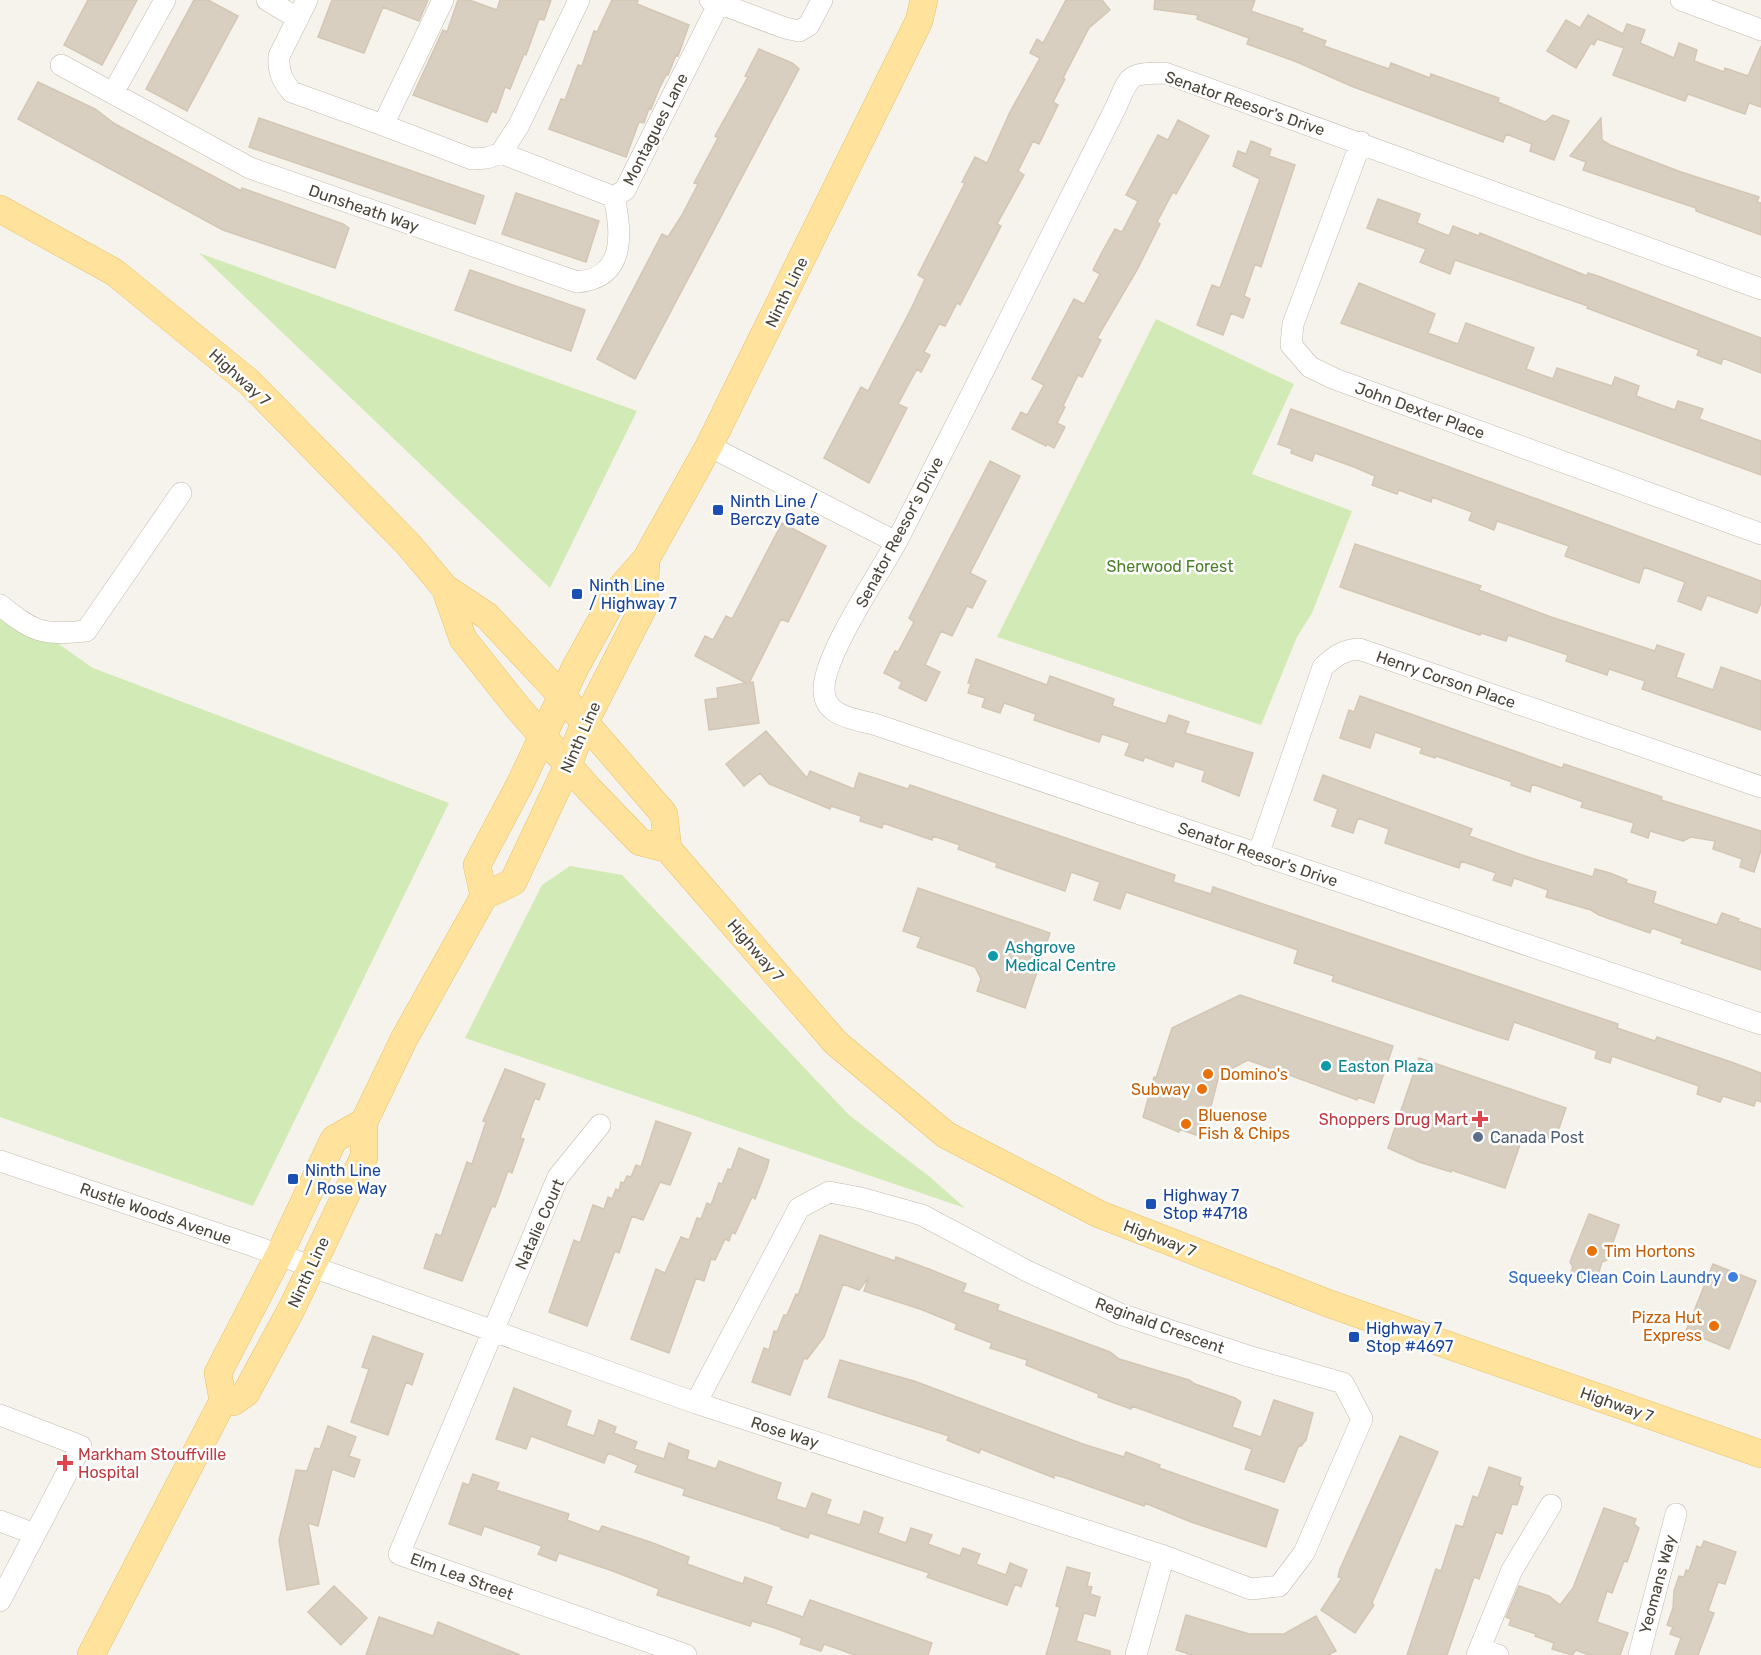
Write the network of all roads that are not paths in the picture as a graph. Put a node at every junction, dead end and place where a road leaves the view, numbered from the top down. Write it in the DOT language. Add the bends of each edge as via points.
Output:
graph roads {
  1 [pos="165,0"];
  2 [pos="267,0"];
  3 [pos="443,0"];
  4 [pos="579,0"];
  5 [pos="822,0"];
  6 [pos="938,0"];
  7 [pos="1681,0"];
  8 [pos="715,2"];
  9 [pos="302,9"];
  10 [pos="922,11"];
  11 [pos="1761,30"];
  12 [pos="61,65"];
  13 [pos="112,93"];
  14 [pos="383,125"];
  15 [pos="1361,142"];
  16 [pos="501,153"];
  17 [pos="614,197"];
  18 [pos="0,209"];
  19 [pos="1761,289"];
  20 [pos="709,446"];
  21 [pos="181,493"];
  22 [pos="1761,534"];
  23 [pos="896,542"];
  24 [pos="646,559"];
  25 [pos="445,588"];
  26 [pos="0,605"];
  27 [pos="561,695"];
  28 [pos="584,724"];
  29 [pos="543,737"];
  30 [pos="568,765"];
  31 [pos="1761,787"];
  32 [pos="668,849"];
  33 [pos="1258,855"];
  34 [pos="484,896"];
  35 [pos="1761,1024"];
  36 [pos="364,1122"];
  37 [pos="600,1125"];
  38 [pos="0,1161"];
  39 [pos="279,1255"];
  40 [pos="311,1266"];
  41 [pos="492,1331"];
  42 [pos="223,1401"];
  43 [pos="696,1403"];
  44 [pos="0,1415"];
  45 [pos="1761,1454"];
  46 [pos="1551,1505"];
  47 [pos="1676,1514"];
  48 [pos="0,1521"];
  49 [pos="35,1534"];
  50 [pos="1164,1556"];
  51 [pos="0,1601"];
  52 [pos="1485,1653"];
  53 [pos="91,1655"];
  54 [pos="686,1655"];
  55 [pos="1136,1655"];
  56 [pos="1639,1655"];
  1 -- 13 [label="street"];
  2 -- 9 [label="street"];
  3 -- 14 [label="street"];
  4 -- 16 [label="street" via="535,93"];
  5 -- 8 [label="street" via="809,25 800,31"];
  6 -- 10 [label="main road, Ninth Line"];
  7 -- 11 [label="street"];
  8 -- 17 [label="street, Montagues Lane" via="625,190"];
  9 -- 14 [label="street" via="279,56 285,84 292,92"];
  10 -- 20 [label="main road, Ninth Line"];
  12 -- 13 [label="street, Dunsheath Way"];
  13 -- 17 [label="street, Dunsheath Way" via="250,168 577,282 598,277 616,255 621,236"];
  14 -- 16 [label="street" via="472,159"];
  15 -- 19 [label="street, Senator Reesor's Drive"];
  15 -- 22 [label="street, John Dexter Place" via="1293,324 1291,345 1310,367"];
  15 -- 23 [label="street, Senator Reesor's Drive" via="1165,73 1140,75 1124,84 1115,109"];
  16 -- 17 [label="street, Montagues Lane"];
  18 -- 25 [label="main road, Highway 7" via="114,272 249,382 408,544"];
  20 -- 23 [label="street"];
  20 -- 24 [label="main road, Ninth Line"];
  21 -- 26 [label="street" via="86,631 50,634 26,626"];
  23 -- 33 [label="street, Senator Reesor's Drive" via="842,638 826,676 825,700 832,709 841,716"];
  24 -- 27 [label="main road, Ninth Line" via="617,592"];
  24 -- 28 [label="main road, Ninth Line" via="644,606"];
  25 -- 27 [label="main road, Highway 7" via="487,616"];
  25 -- 29 [label="main road, Highway 7" via="463,639"];
  27 -- 28 [label="main road, Highway 7"];
  27 -- 29 [label="main road, Ninth Line"];
  28 -- 30 [label="main road, Ninth Line"];
  28 -- 32 [label="main road, Highway 7" via="664,814"];
  29 -- 30 [label="main road, Highway 7"];
  29 -- 34 [label="main road, Ninth Line" via="477,865"];
  30 -- 32 [label="main road, Highway 7" via="640,842"];
  30 -- 34 [label="main road, Ninth Line" via="513,882"];
  31 -- 33 [label="street, Henry Corson Place" via="1359,649 1347,650 1323,667"];
  32 -- 45 [label="main road, Highway 7" via="836,1043 946,1135 1099,1214 1330,1304"];
  33 -- 35 [label="street, Senator Reesor's Drive"];
  34 -- 36 [label="main road, Ninth Line" via="404,1040"];
  36 -- 39 [label="main road, Ninth Line" via="334,1139"];
  36 -- 40 [label="main road, Ninth Line" via="364,1157"];
  37 -- 41 [label="street, Natalie Court" via="558,1177"];
  38 -- 39 [label="street, Rustle Woods Avenue"];
  39 -- 40 [label="street, Rustle Woods Avenue"];
  39 -- 42 [label="main road, Ninth Line" via="218,1373"];
  40 -- 41 [label="street, Rose Way"];
  40 -- 42 [label="main road, Ninth Line" via="246,1393 233,1402"];
  41 -- 43 [label="street, Rose Way"];
  41 -- 54 [label="street, Elm Lea Street" via="399,1554"];
  42 -- 53 [label="main road"];
  43 -- 50 [label="street, Rose Way"];
  43 -- 50 [label="street, Reginald Crescent" via="799,1208 829,1192 922,1215 1027,1271 1120,1314 1343,1383 1362,1419 1304,1553 1279,1586 1251,1589"];
  44 -- 49 [label="street" via="81,1446"];
  46 -- 52 [label="street" via="1512,1570"];
  47 -- 56 [label="street, Yeomans Way"];
  48 -- 49 [label="street"];
  49 -- 51 [label="street"];
  50 -- 55 [label="street"];
}
